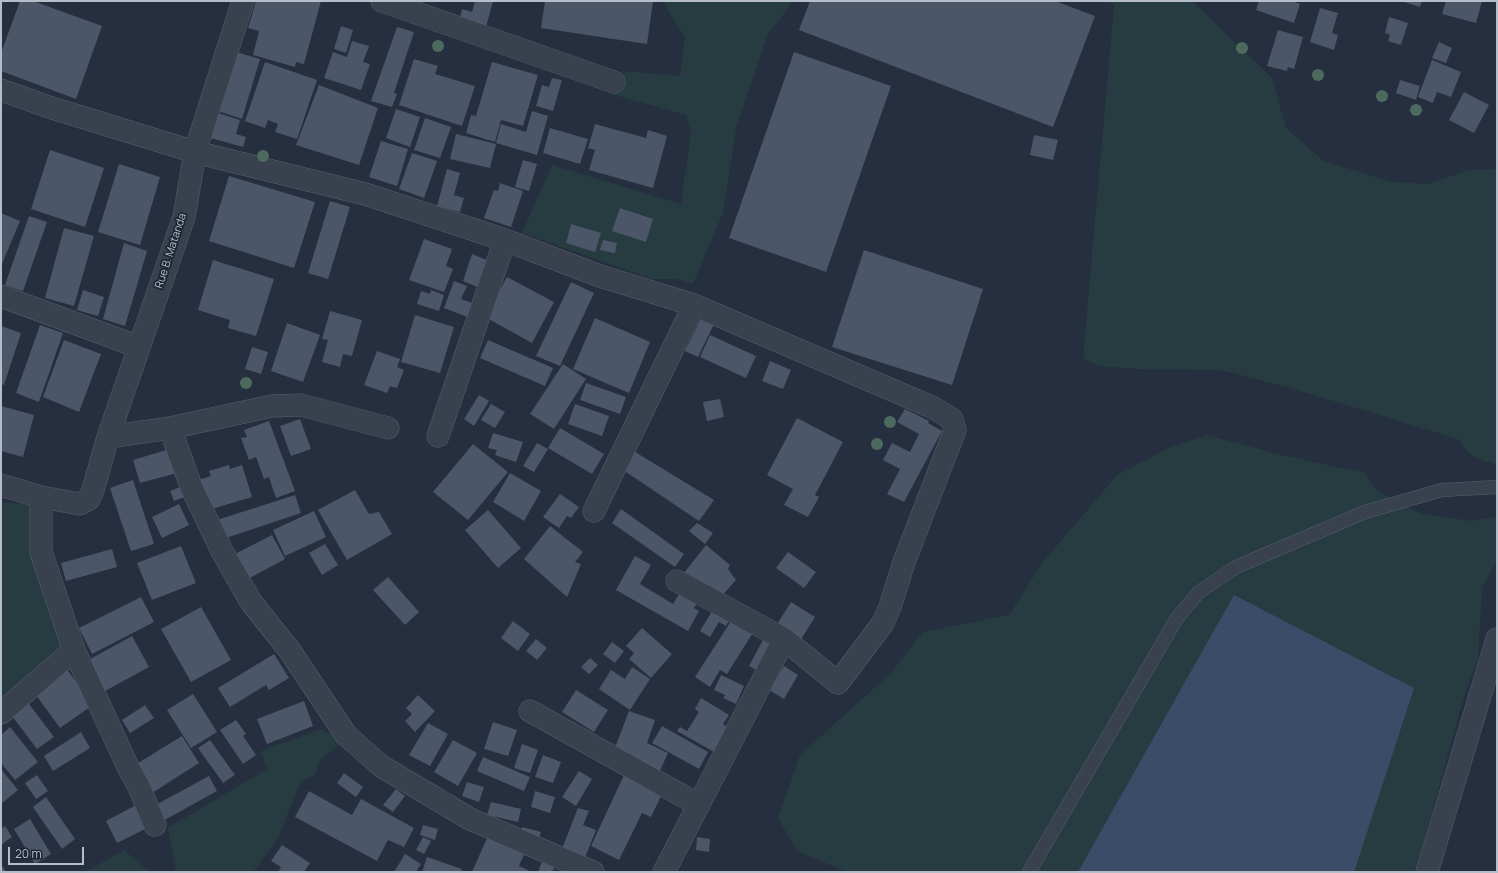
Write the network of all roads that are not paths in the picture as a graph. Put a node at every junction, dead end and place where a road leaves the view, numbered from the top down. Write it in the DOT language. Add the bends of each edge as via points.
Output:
graph roads {
  1 [pos="243,1"];
  2 [pos="382,1"];
  3 [pos="614,82"];
  4 [pos="1,90"];
  5 [pos="195,152"];
  6 [pos="505,240"];
  7 [pos="1,296"];
  8 [pos="694,305"];
  9 [pos="139,347"];
  10 [pos="170,428"];
  11 [pos="388,428"];
  12 [pos="438,436"];
  13 [pos="108,437"];
  14 [pos="1,485"];
  15 [pos="1497,487"];
  16 [pos="41,498"];
  17 [pos="594,511"];
  18 [pos="677,581"];
  19 [pos="784,639"];
  20 [pos="1497,639"];
  21 [pos="74,650"];
  22 [pos="530,711"];
  23 [pos="1,713"];
  24 [pos="699,804"];
  25 [pos="155,825"];
  26 [pos="593,872"];
  27 [pos="664,872"];
  28 [pos="1029,872"];
  29 [pos="1427,872"];
  1 -- 5 [label="street, Rue B. Matanda"];
  2 -- 3 [label="street"];
  4 -- 5 [label="street"];
  5 -- 6 [label="street" via="365,194"];
  5 -- 9 [label="street, Rue B. Matanda" via="184,217"];
  6 -- 8 [label="street" via="600,276"];
  6 -- 12 [label="street"];
  7 -- 9 [label="street"];
  8 -- 17 [label="street"];
  8 -- 19 [label="street" via="934,408 952,419 955,430 883,623 838,683"];
  9 -- 13 [label="street, Rue B. Matanda"];
  10 -- 11 [label="street" via="272,406 300,405"];
  10 -- 13 [label="street"];
  10 -- 26 [label="street" via="192,489 250,602 290,651 346,735 381,766 470,819"];
  13 -- 16 [label="street, Rue B. Matanda" via="89,499 80,504"];
  14 -- 16 [label="street"];
  15 -- 28 [label="lane" via="1442,490 1365,512 1236,567 1199,592 1177,618"];
  16 -- 21 [label="street" via="41,552"];
  18 -- 19 [label="street"];
  19 -- 24 [label="street"];
  20 -- 29 [label="street"];
  21 -- 23 [label="street"];
  21 -- 25 [label="street"];
  22 -- 24 [label="street"];
  24 -- 27 [label="street"];
}
